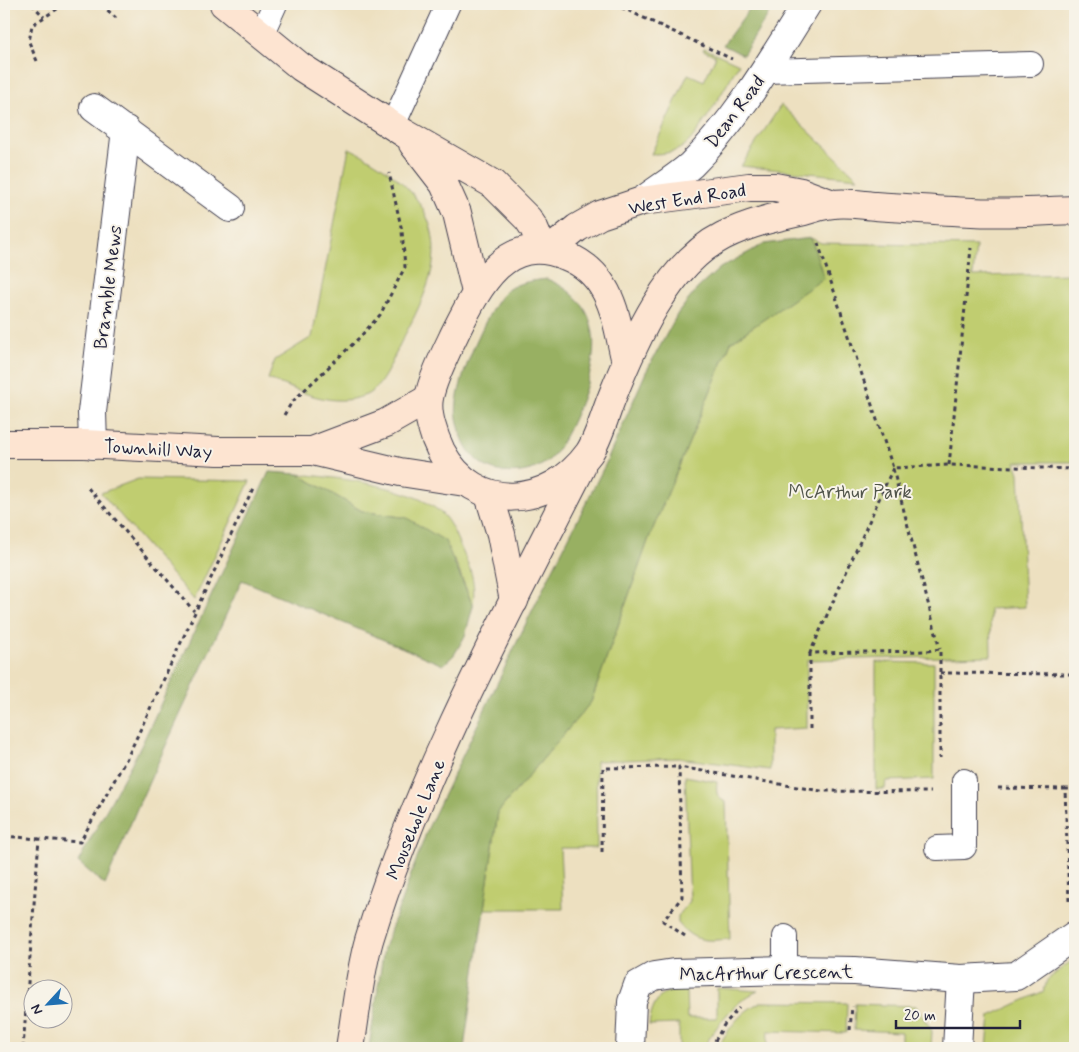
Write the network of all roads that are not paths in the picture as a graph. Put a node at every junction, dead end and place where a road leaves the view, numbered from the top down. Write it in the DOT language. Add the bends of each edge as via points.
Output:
graph roads {
  1 [pos="224,4"];
  2 [pos="275,4"];
  3 [pos="448,4"];
  4 [pos="807,4"];
  5 [pos="261,35"];
  6 [pos="1031,64"];
  7 [pos="764,71"];
  8 [pos="94,108"];
  9 [pos="399,129"];
  10 [pos="126,130"];
  11 [pos="642,201"];
  12 [pos="833,204"];
  13 [pos="230,208"];
  14 [pos="1075,210"];
  15 [pos="546,250"];
  16 [pos="476,292"];
  17 [pos="626,362"];
  18 [pos="428,399"];
  19 [pos="4,444"];
  20 [pos="93,445"];
  21 [pos="312,451"];
  22 [pos="590,452"];
  23 [pos="465,482"];
  24 [pos="488,495"];
  25 [pos="514,601"];
  26 [pos="964,786"];
  27 [pos="937,848"];
  28 [pos="1073,936"];
  29 [pos="785,937"];
  30 [pos="785,970"];
  31 [pos="960,979"];
  32 [pos="350,1048"];
  33 [pos="630,1048"];
  34 [pos="957,1048"];
  1 -- 5 [label="street"];
  2 -- 5 [label="lane"];
  3 -- 9 [label="lane"];
  4 -- 7 [label="street, Dean Road"];
  5 -- 9 [label="street" via="300,67"];
  6 -- 7 [label="lane"];
  7 -- 11 [label="street, Dean Road" via="708,147 689,166"];
  8 -- 10 [label="street"];
  9 -- 15 [label="street" via="493,184 528,219"];
  9 -- 16 [label="street" via="444,184 458,213"];
  10 -- 13 [label="street"];
  10 -- 20 [label="street, Bramble Mews" via="92,412"];
  11 -- 12 [label="street, West End Road" via="776,187"];
  11 -- 15 [label="street, West End Road" via="600,215"];
  12 -- 14 [label="street, West End Road" via="975,213"];
  12 -- 17 [label="street, West End Road" via="758,222 722,237 695,254 664,292"];
  15 -- 16 [label="street" via="527,251 510,257 494,268"];
  15 -- 17 [label="street" via="585,266 598,279 614,310"];
  16 -- 18 [label="street" via="449,346"];
  17 -- 22 [label="street, West End Road"];
  18 -- 21 [label="street, Townhill Way" via="386,424"];
  18 -- 23 [label="street" via="439,448"];
  19 -- 20 [label="street, Townhill Way"];
  20 -- 21 [label="street, Townhill Way"];
  21 -- 23 [label="street, Townhill Way" via="400,472"];
  22 -- 24 [label="street" via="555,485 529,495"];
  22 -- 25 [label="street, Mousehole Lane"];
  23 -- 24 [label="street"];
  24 -- 25 [label="street" via="501,534"];
  25 -- 32 [label="street, Mousehole Lane" via="409,822 368,942"];
  26 -- 27 [label="lane" via="964,847"];
  28 -- 31 [label="street, MacArthur Crescent" via="1016,976"];
  29 -- 30 [label="lane"];
  30 -- 31 [label="street, MacArthur Crescent" via="855,971"];
  30 -- 33 [label="street, MacArthur Crescent" via="654,976 638,985 632,1002"];
  31 -- 34 [label="street"];
}
